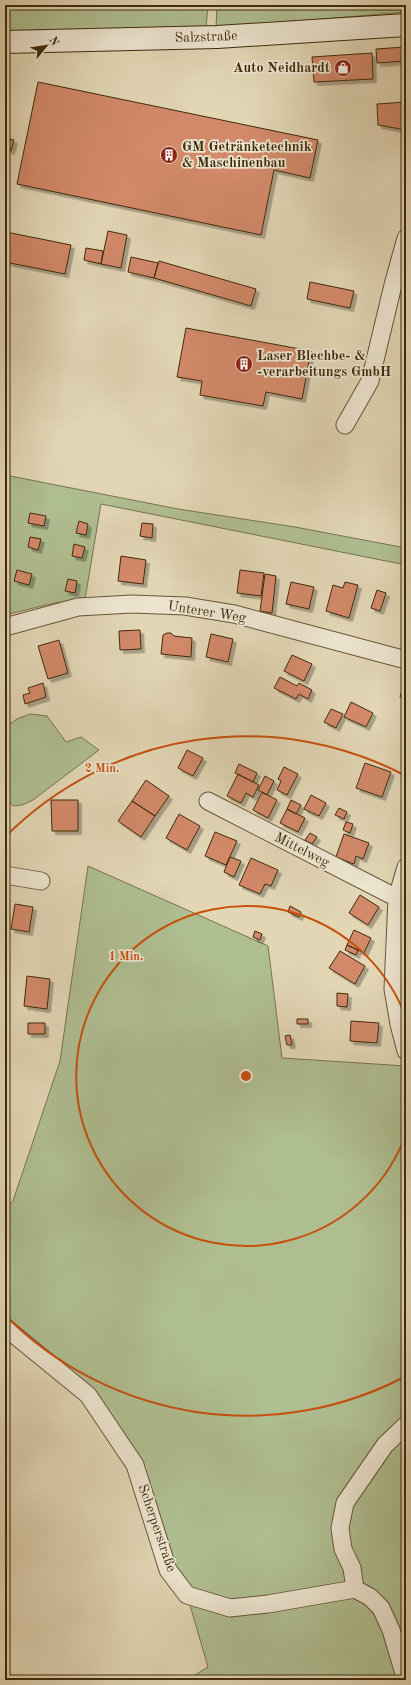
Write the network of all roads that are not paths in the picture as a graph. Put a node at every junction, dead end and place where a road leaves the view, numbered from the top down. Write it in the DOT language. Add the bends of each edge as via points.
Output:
graph roads {
  1 [pos="406,25"];
  2 [pos="5,42"];
  3 [pos="406,238"];
  4 [pos="345,424"];
  5 [pos="5,627"];
  6 [pos="406,660"];
  7 [pos="208,801"];
  8 [pos="406,867"];
  9 [pos="5,875"];
  10 [pos="41,881"];
  11 [pos="397,898"];
  12 [pos="406,1051"];
  13 [pos="5,1326"];
  14 [pos="406,1425"];
  15 [pos="355,1589"];
  16 [pos="406,1680"];
  1 -- 2 [label="main road, Salzstraße" via="217,36"];
  3 -- 4 [label="street" via="392,285 370,381"];
  5 -- 6 [label="street, Unterer Weg" via="78,607 132,604 185,606 234,614"];
  7 -- 11 [label="street, Mittelweg"];
  8 -- 11 [label="street"];
  9 -- 10 [label="street"];
  11 -- 12 [label="street" via="393,989"];
  13 -- 15 [label="street, Scherperstraße" via="88,1395 135,1465 168,1570 187,1595 230,1608"];
  14 -- 15 [label="street" via="385,1445 345,1503 340,1528 343,1549 352,1568"];
  15 -- 16 [label="street" via="370,1597 381,1608 391,1630"];
}
